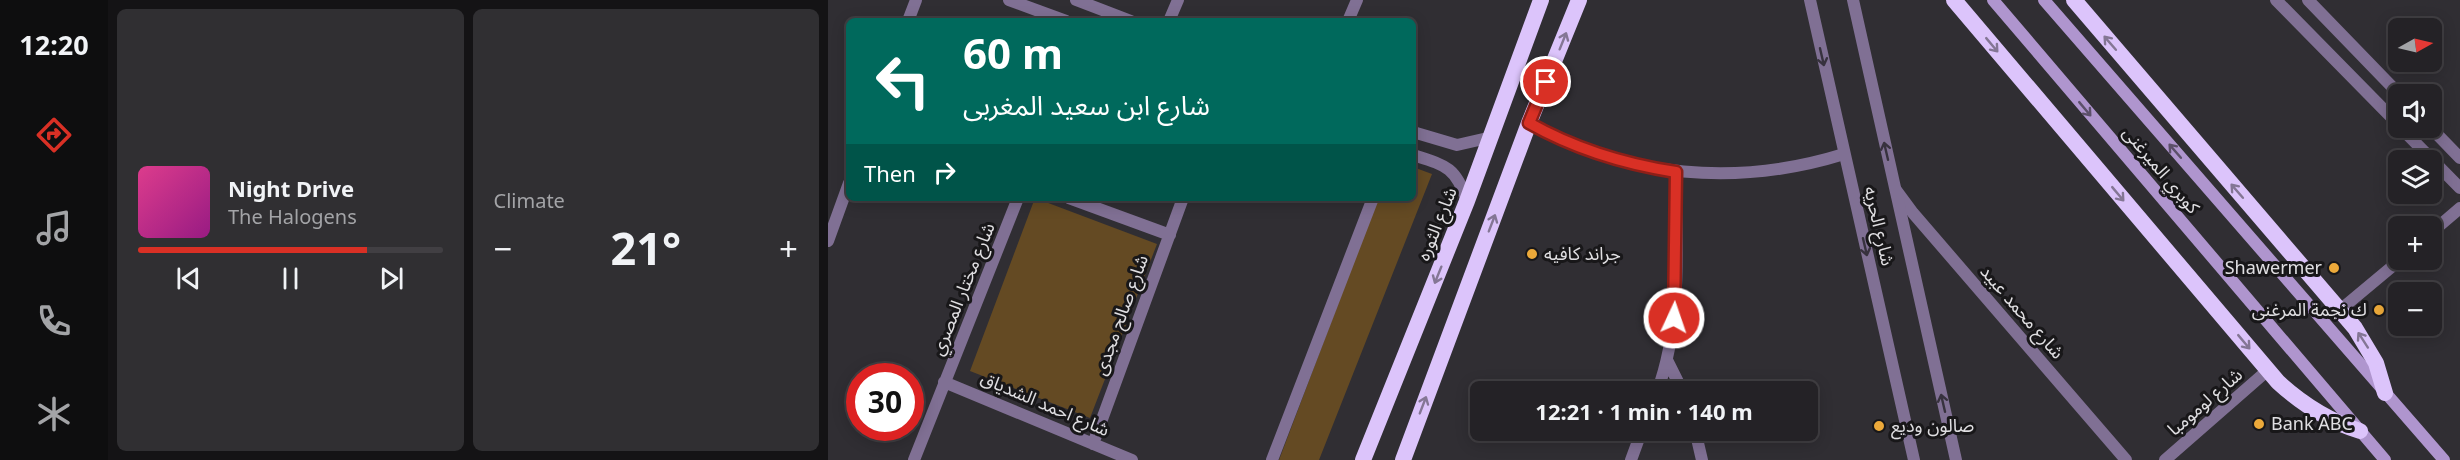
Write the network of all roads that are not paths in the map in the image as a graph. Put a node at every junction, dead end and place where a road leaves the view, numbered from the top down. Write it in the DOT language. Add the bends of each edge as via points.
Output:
graph roads {
  1 [pos="916,0"];
  2 [pos="1009,0"];
  3 [pos="1076,0"];
  4 [pos="1178,0"];
  5 [pos="1357,0"];
  6 [pos="1541,0"];
  7 [pos="1579,0"];
  8 [pos="1810,0"];
  9 [pos="1853,0"];
  10 [pos="1954,0"];
  11 [pos="1993,0"];
  12 [pos="2044,0"];
  13 [pos="2074,0"];
  14 [pos="2276,0"];
  15 [pos="2308,0"];
  16 [pos="1968,7"];
  17 [pos="909,18"];
  18 [pos="1058,18"];
  19 [pos="1123,18"];
  20 [pos="1170,18"];
  21 [pos="1349,18"];
  22 [pos="2389,84"];
  23 [pos="2388,114"];
  24 [pos="1529,123"];
  25 [pos="1416,133"];
  26 [pos="1492,137"];
  27 [pos="2412,138"];
  28 [pos="2441,138"];
  29 [pos="1844,154"];
  30 [pos="1416,156"];
  31 [pos="2460,158"];
  32 [pos="1676,172"];
  33 [pos="1894,186"];
  34 [pos="2460,188"];
  35 [pos="846,191"];
  36 [pos="1017,201"];
  37 [pos="1077,201"];
  38 [pos="1182,201"];
  39 [pos="1372,201"];
  40 [pos="1467,201"];
  41 [pos="2460,208"];
  42 [pos="2442,223"];
  43 [pos="1170,235"];
  44 [pos="828,241"];
  45 [pos="2388,270"];
  46 [pos="2340,310"];
  47 [pos="1667,360"];
  48 [pos="2268,370"];
  49 [pos="1660,381"];
  50 [pos="1678,381"];
  51 [pos="944,382"];
  52 [pos="2385,393"];
  53 [pos="2360,431"];
  54 [pos="1638,441"];
  55 [pos="1698,441"];
  56 [pos="1093,444"];
  57 [pos="914,460"];
  58 [pos="1132,460"];
  59 [pos="1272,460"];
  60 [pos="1363,460"];
  61 [pos="1403,460"];
  62 [pos="1631,460"];
  63 [pos="1702,460"];
  64 [pos="1914,460"];
  65 [pos="1956,460"];
  66 [pos="2126,460"];
  67 [pos="2165,460"];
  68 [pos="2385,460"];
  69 [pos="2444,460"];
  1 -- 17 [label="street"];
  2 -- 18 [label="street"];
  3 -- 19 [label="street"];
  4 -- 20 [label="street"];
  5 -- 21 [label="street"];
  6 -- 26 [label="highway, شارع الثوره"];
  24 -- 7 [label="highway, one-way"];
  8 -- 29 [label="street, شارع الحريه, one-way"];
  33 -- 9 [label="street, شارع الحريه, one-way"];
  10 -- 16 [label="highway"];
  11 -- 53 [label="main road, كوبري الميرغنى, one-way"];
  52 -- 12 [label="main road, كوبري الميرغنى, one-way"];
  46 -- 13 [label="highway, one-way"];
  14 -- 23 [label="street"];
  15 -- 22 [label="street"];
  16 -- 48 [label="highway, one-way"];
  24 -- 32 [label="street" via="1600,155"];
  61 -- 24 [label="highway, one-way"];
  25 -- 26 [label="street" via="1457,145"];
  26 -- 40 [label="highway, شارع الثوره"];
  27 -- 34 [label="street"];
  28 -- 31 [label="street"];
  29 -- 32 [label="street" via="1803,166 1761,172"];
  29 -- 64 [label="street, شارع الحريه, one-way"];
  30 -- 40 [label="street" via="1448,167"];
  32 -- 47 [label="street" via="1675,304"];
  65 -- 33 [label="street, شارع الحريه, one-way"];
  33 -- 66 [label="street, شارع محمد عبيد"];
  35 -- 44 [label="street"];
  36 -- 51 [label="street, شارع مختار المصري"];
  37 -- 43 [label="street"];
  38 -- 43 [label="street, شارع صالح مجدى"];
  39 -- 59 [label="street"];
  40 -- 60 [label="highway, شارع الثوره, one-way"];
  41 -- 42 [label="street"];
  43 -- 56 [label="street, شارع صالح مجدى"];
  45 -- 46 [label="street"];
  52 -- 46 [label="highway, one-way" via="2370,351"];
  47 -- 49 [label="street"];
  47 -- 50 [label="street"];
  48 -- 53 [label="highway" via="2310,408"];
  48 -- 67 [label="street, شارع لومومبا"];
  51 -- 56 [label="street, شارع احمد الشدياق"];
  51 -- 57 [label="street, شارع مختار المصري"];
  52 -- 69 [label="main road, كوبري الميرغنى"];
  53 -- 68 [label="main road, كوبري الميرغنى"];
  54 -- 62 [label="street"];
  55 -- 63 [label="street"];
  56 -- 58 [label="street, شارع احمد الشدياق"];
}
